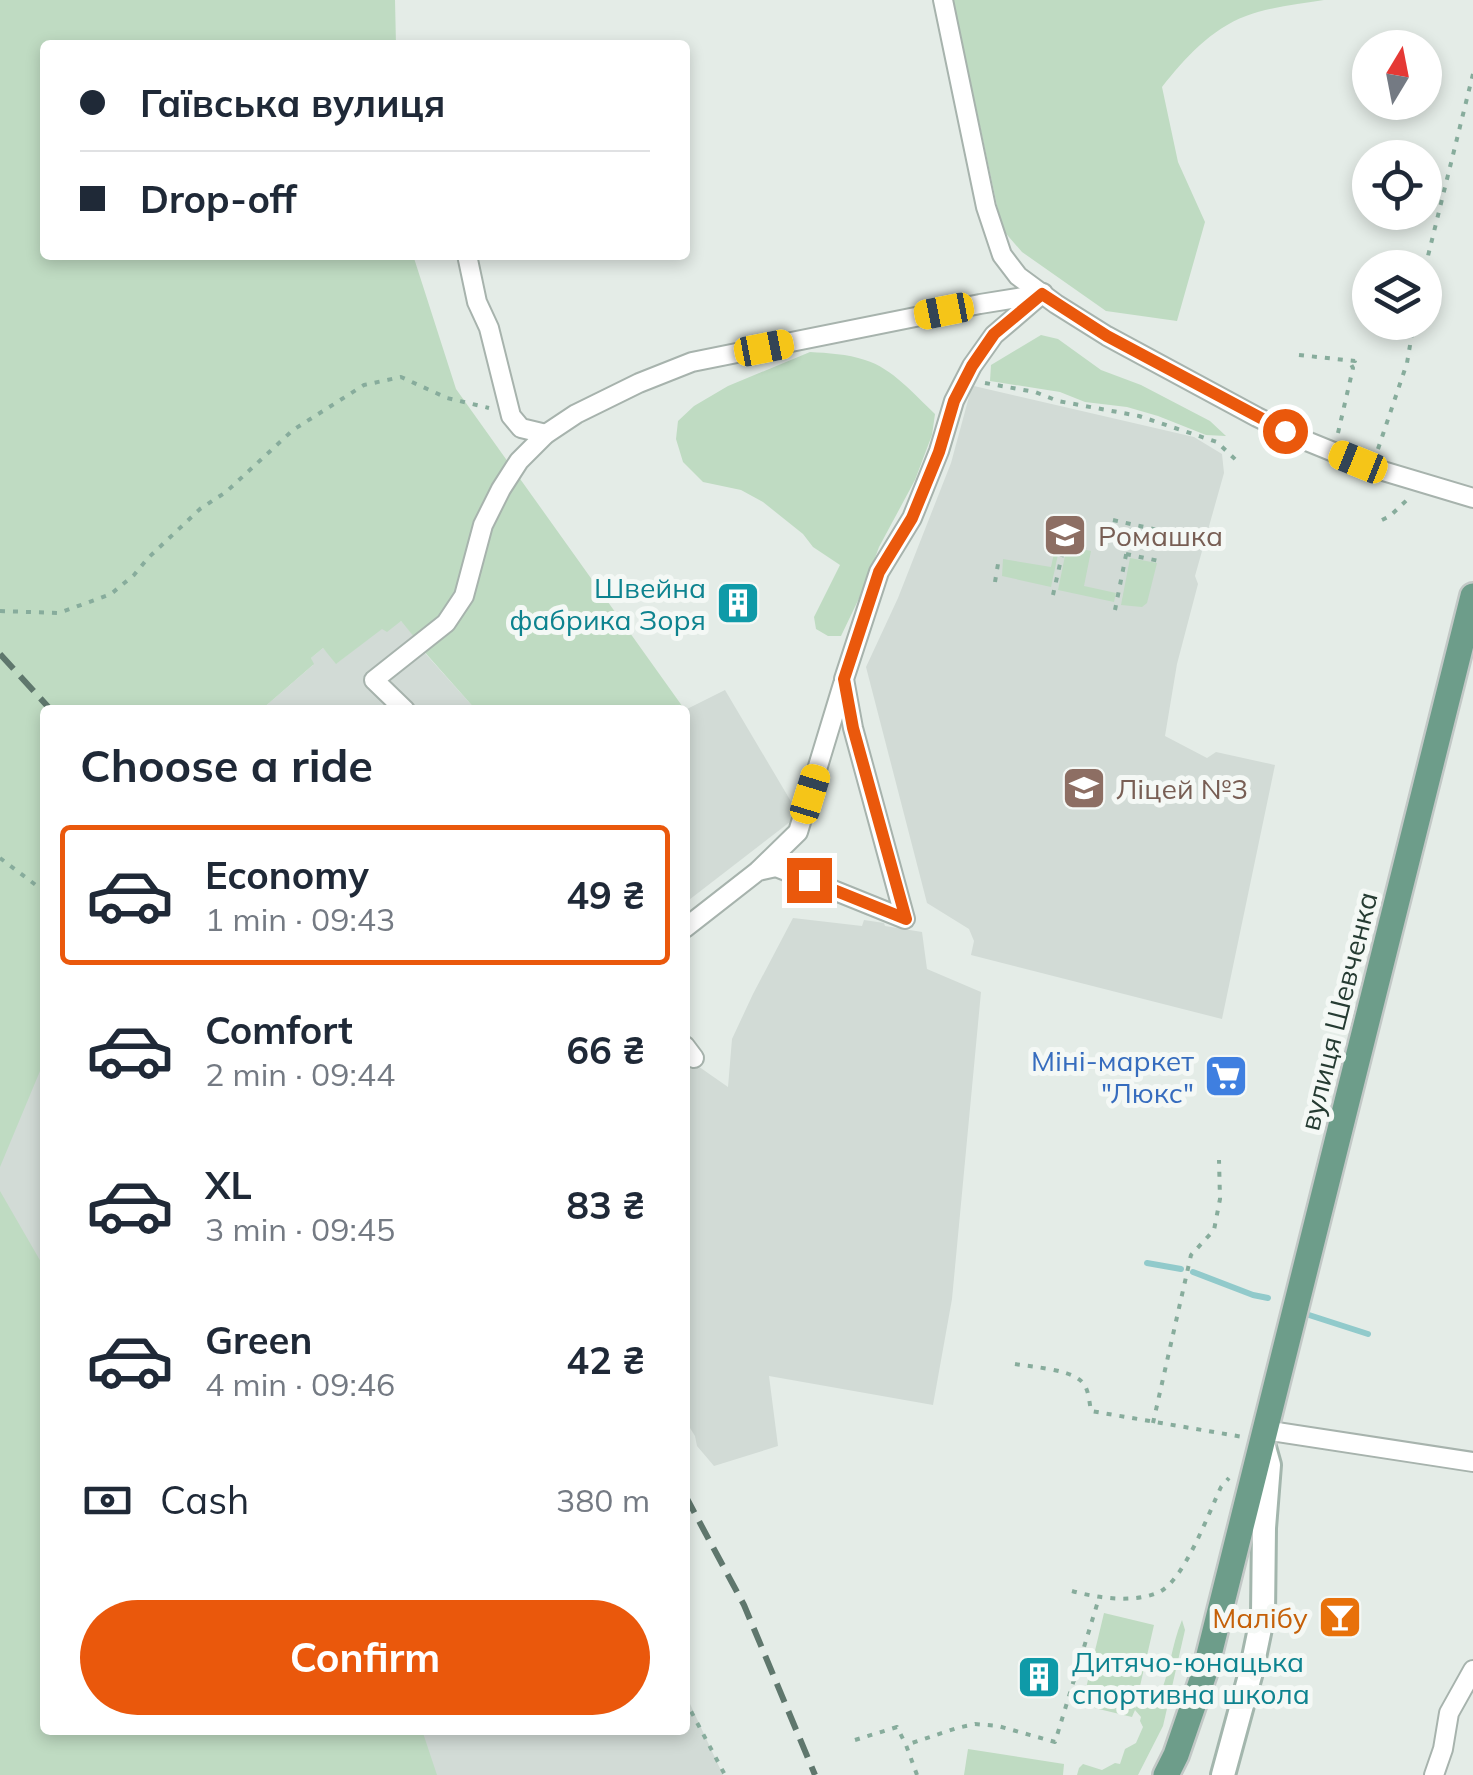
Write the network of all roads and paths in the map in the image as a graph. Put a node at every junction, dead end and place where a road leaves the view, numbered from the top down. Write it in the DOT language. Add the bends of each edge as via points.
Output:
graph roads {
  1 [pos="944,0"];
  2 [pos="1473,74"];
  3 [pos="1429,250"];
  4 [pos="468,260"];
  5 [pos="1042,294"];
  6 [pos="1411,340"];
  7 [pos="1299,355"];
  8 [pos="1356,358"];
  9 [pos="1348,359"];
  10 [pos="965,379"];
  11 [pos="510,410"];
  12 [pos="546,434"];
  13 [pos="1334,452"];
  14 [pos="1237,461"];
  15 [pos="1373,468"];
  16 [pos="1424,483"];
  17 [pos="1473,498"];
  18 [pos="1113,520"];
  19 [pos="1382,520"];
  20 [pos="1132,525"];
  21 [pos="1171,534"];
  22 [pos="1064,546"];
  23 [pos="1126,554"];
  24 [pos="999,558"];
  25 [pos="1164,562"];
  26 [pos="995,582"];
  27 [pos="1052,596"];
  28 [pos="1473,596"];
  29 [pos="0,610"];
  30 [pos="1115,610"];
  31 [pos="844,679"];
  32 [pos="400,705"];
  33 [pos="0,858"];
  34 [pos="758,871"];
  35 [pos="40,888"];
  36 [pos="690,924"];
  37 [pos="1219,1160"];
  38 [pos="1015,1364"];
  39 [pos="1153,1423"];
  40 [pos="1263,1435"];
  41 [pos="1473,1462"];
  42 [pos="1232,1475"];
  43 [pos="1072,1591"];
  44 [pos="1099,1598"];
  45 [pos="1473,1670"];
  46 [pos="690,1709"];
  47 [pos="856,1740"];
  48 [pos="906,1745"];
  49 [pos="725,1775"];
  50 [pos="916,1775"];
  51 [pos="1166,1775"];
  52 [pos="1222,1775"];
  53 [pos="1434,1775"];
  1 -- 5 [label="street" via="1002,256"];
  2 -- 3 [label="path"];
  4 -- 11 [label="street"];
  5 -- 10 [label="street" via="994,334"];
  5 -- 12 [label="street" via="692,362"];
  5 -- 13 [label="street" via="1107,336"];
  6 -- 15 [label="path"];
  7 -- 9 [label="path"];
  8 -- 9 [label="path"];
  9 -- 13 [label="path" via="1353,368"];
  10 -- 14 [label="path" via="1139,416 1217,442"];
  10 -- 31 [label="street" via="912,518 879,572"];
  11 -- 12 [label="street" via="521,428"];
  11 -- 29 [label="path" via="447,398 401,377 364,385 293,430 111,594 59,613"];
  12 -- 32 [label="street" via="501,489 483,525 464,596 446,623 374,680"];
  13 -- 15 [label="street"];
  15 -- 16 [label="street"];
  16 -- 17 [label="street"];
  16 -- 19 [label="path"];
  18 -- 20 [label="path"];
  20 -- 21 [label="path"];
  20 -- 23 [label="path"];
  22 -- 27 [label="path"];
  23 -- 25 [label="path"];
  23 -- 30 [label="path"];
  24 -- 26 [label="path"];
  28 -- 40 [label="main road, вулиця Шевченка"];
  31 -- 34 [label="street" via="798,832"];
  31 -- 34 [label="street" via="906,919 776,867"];
  33 -- 35 [label="path"];
  34 -- 36 [label="street"];
  37 -- 39 [label="path" via="1214,1230 1191,1255"];
  38 -- 39 [label="path" via="1080,1380 1091,1411"];
  39 -- 40 [label="path"];
  40 -- 41 [label="street"];
  40 -- 51 [label="main road, вулиця Шевченка" via="1204,1671"];
  40 -- 52 [label="main road, вулиця Шевченка" via="1269,1465 1263,1614"];
  42 -- 44 [label="path" via="1180,1572 1160,1593"];
  43 -- 44 [label="path"];
  44 -- 48 [label="path" via="1055,1742 975,1724"];
  45 -- 53 [label="street" via="1449,1713"];
  46 -- 49 [label="path"];
  47 -- 48 [label="path" via="897,1726"];
  48 -- 50 [label="path"];
}
